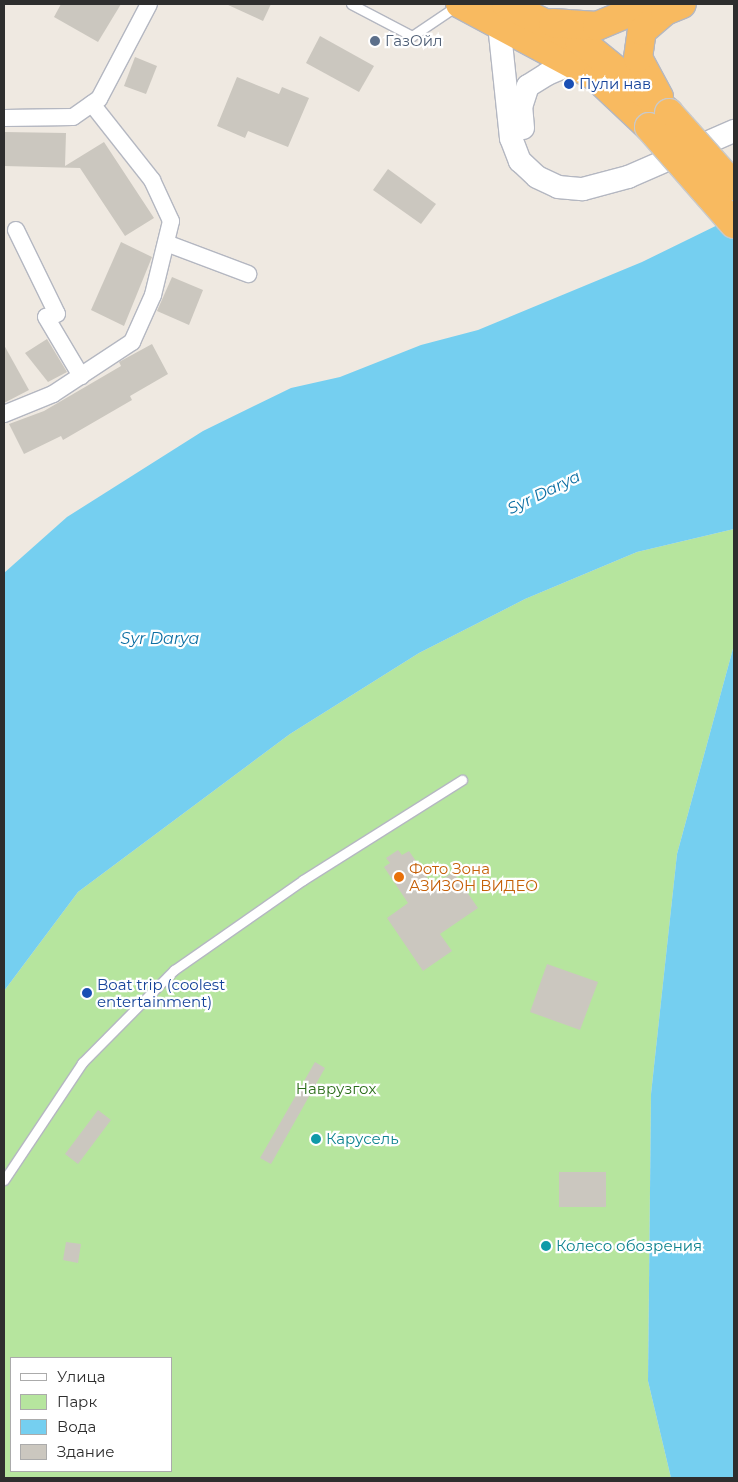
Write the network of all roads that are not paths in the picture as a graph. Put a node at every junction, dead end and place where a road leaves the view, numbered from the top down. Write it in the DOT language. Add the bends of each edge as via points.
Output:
graph roads {
  1 [pos="149,4"];
  2 [pos="351,4"];
  3 [pos="650,4"];
  4 [pos="682,4"];
  5 [pos="480,9"];
  6 [pos="541,22"];
  7 [pos="573,63"];
  8 [pos="92,104"];
  9 [pos="4,118"];
  10 [pos="659,120"];
  11 [pos="734,120"];
  12 [pos="734,131"];
  13 [pos="734,186"];
  14 [pos="734,224"];
  15 [pos="16,230"];
  16 [pos="166,243"];
  17 [pos="248,274"];
  18 [pos="81,376"];
  19 [pos="4,414"];
  20 [pos="462,780"];
  21 [pos="4,1180"];
  1 -- 8 [label="street" via="99,99"];
  2 -- 5 [label="lane" via="412,36"];
  3 -- 6 [label="highway" via="597,26"];
  4 -- 10 [label="highway" via="665,11 642,30 638,58"];
  5 -- 6 [label="highway"];
  5 -- 7 [label="highway"];
  5 -- 12 [label="main road" via="511,138 520,161 537,177 558,187 583,189 628,177"];
  6 -- 10 [label="highway" via="579,40"];
  7 -- 10 [label="highway"];
  7 -- 11 [label="main road" via="528,86 522,107 523,128 533,158 540,166 562,177 582,179 623,169"];
  8 -- 9 [label="street" via="73,117"];
  8 -- 16 [label="street" via="152,180 172,221"];
  10 -- 13 [label="highway, bridge"];
  10 -- 14 [label="highway, bridge"];
  15 -- 18 [label="street" via="57,314 46,317"];
  16 -- 17 [label="street"];
  16 -- 18 [label="street" via="153,295 132,342"];
  18 -- 19 [label="street" via="53,394"];
  20 -- 21 [label="lane" via="303,880 174,970 82,1063"];
}
